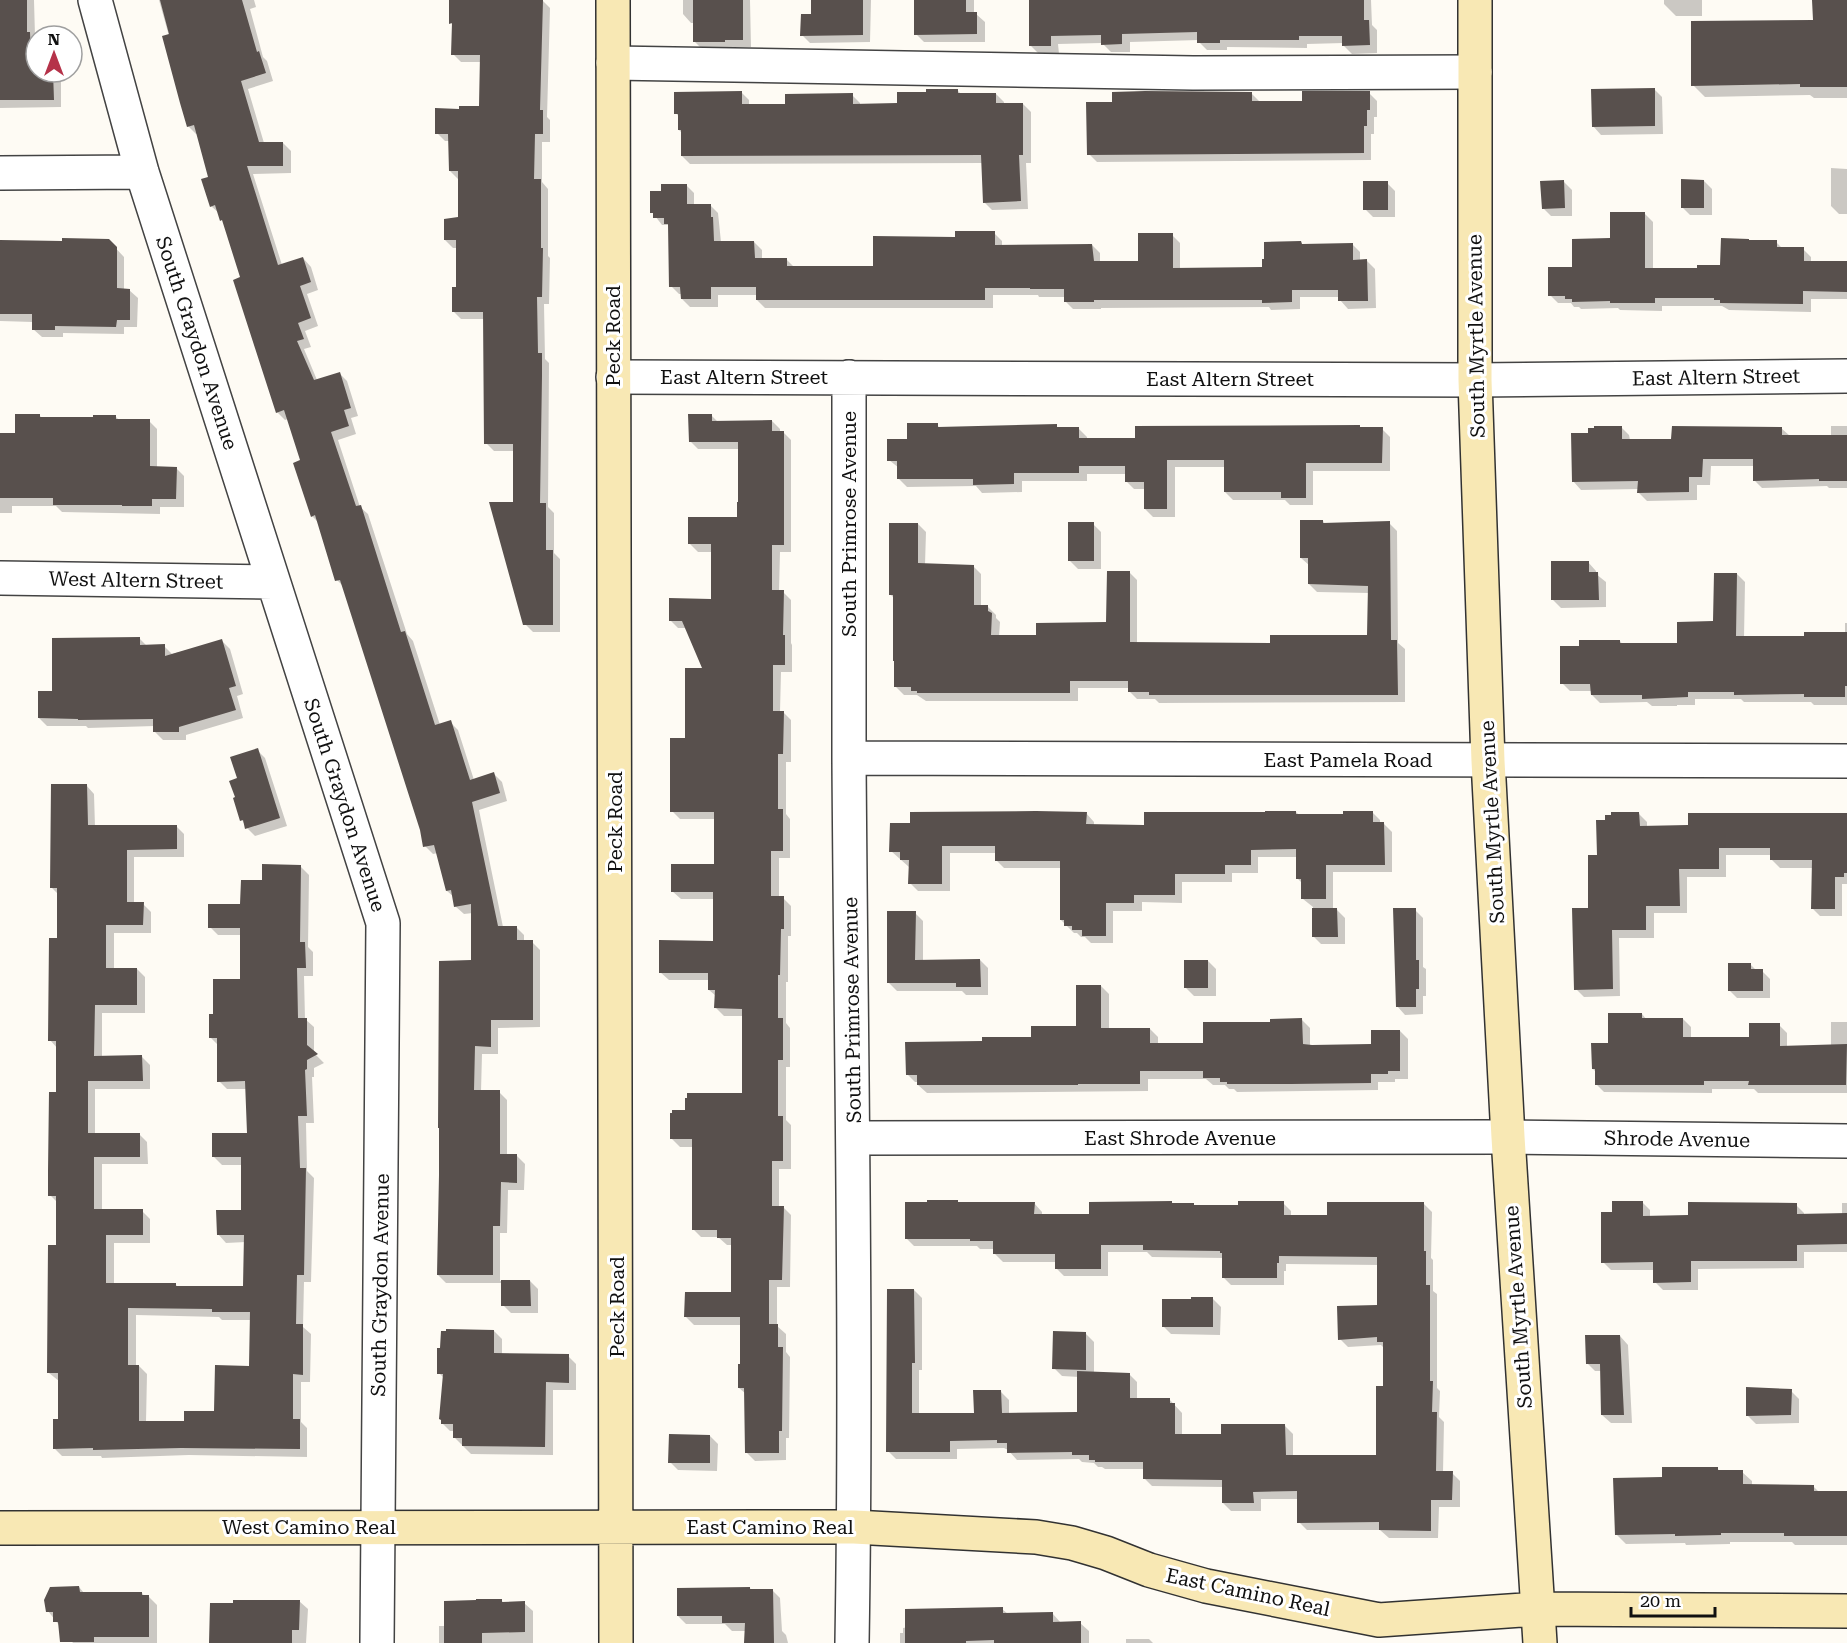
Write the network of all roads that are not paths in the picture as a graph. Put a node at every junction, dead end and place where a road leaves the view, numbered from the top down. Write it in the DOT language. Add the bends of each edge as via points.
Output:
graph roads {
  1 [pos="94,0"];
  2 [pos="613,0"];
  3 [pos="1475,0"];
  4 [pos="613,63"];
  5 [pos="1475,72"];
  6 [pos="142,172"];
  7 [pos="0,173"];
  8 [pos="1847,376"];
  9 [pos="613,377"];
  10 [pos="849,377"];
  11 [pos="1475,380"];
  12 [pos="0,579"];
  13 [pos="273,582"];
  14 [pos="849,758"];
  15 [pos="1488,761"];
  16 [pos="1847,761"];
  17 [pos="1508,1137"];
  18 [pos="853,1138"];
  19 [pos="1847,1141"];
  20 [pos="378,1527"];
  21 [pos="617,1527"];
  22 [pos="854,1527"];
  23 [pos="0,1528"];
  24 [pos="1537,1609"];
  25 [pos="1847,1611"];
  26 [pos="377,1643"];
  27 [pos="616,1643"];
  28 [pos="852,1643"];
  29 [pos="1540,1643"];
  1 -- 6 [label="street, South Graydon Avenue"];
  2 -- 4 [label="street, Peck Road"];
  3 -- 5 [label="street, South Myrtle Avenue"];
  4 -- 5 [label="street" via="1193,74"];
  4 -- 9 [label="street, Peck Road"];
  5 -- 11 [label="street, South Myrtle Avenue"];
  6 -- 7 [label="street"];
  6 -- 13 [label="street, South Graydon Avenue"];
  8 -- 11 [label="street, East Altern Street"];
  9 -- 10 [label="street, East Altern Street"];
  9 -- 21 [label="street, Peck Road"];
  10 -- 11 [label="street, East Altern Street"];
  10 -- 14 [label="street, South Primrose Avenue"];
  11 -- 15 [label="street, South Myrtle Avenue"];
  12 -- 13 [label="street, West Altern Street"];
  13 -- 20 [label="street, South Graydon Avenue" via="383,923"];
  14 -- 15 [label="street, East Pamela Road"];
  14 -- 18 [label="street, South Primrose Avenue"];
  15 -- 16 [label="street, East Pamela Road"];
  15 -- 17 [label="street, South Myrtle Avenue"];
  17 -- 18 [label="street, East Shrode Avenue"];
  17 -- 19 [label="street, Shrode Avenue"];
  17 -- 24 [label="street, South Myrtle Avenue"];
  18 -- 22 [label="street, South Primrose Avenue"];
  20 -- 21 [label="street, West Camino Real"];
  20 -- 23 [label="street, West Camino Real"];
  20 -- 26 [label="street, South Graydon Avenue"];
  21 -- 22 [label="street, East Camino Real"];
  21 -- 27 [label="street, Peck Road"];
  22 -- 24 [label="street, East Camino Real" via="1036,1537 1094,1550 1206,1586 1379,1620"];
  22 -- 28 [label="street, South Primrose Avenue"];
  24 -- 25 [label="street, East Camino Real"];
  24 -- 29 [label="street, South Myrtle Avenue"];
}
